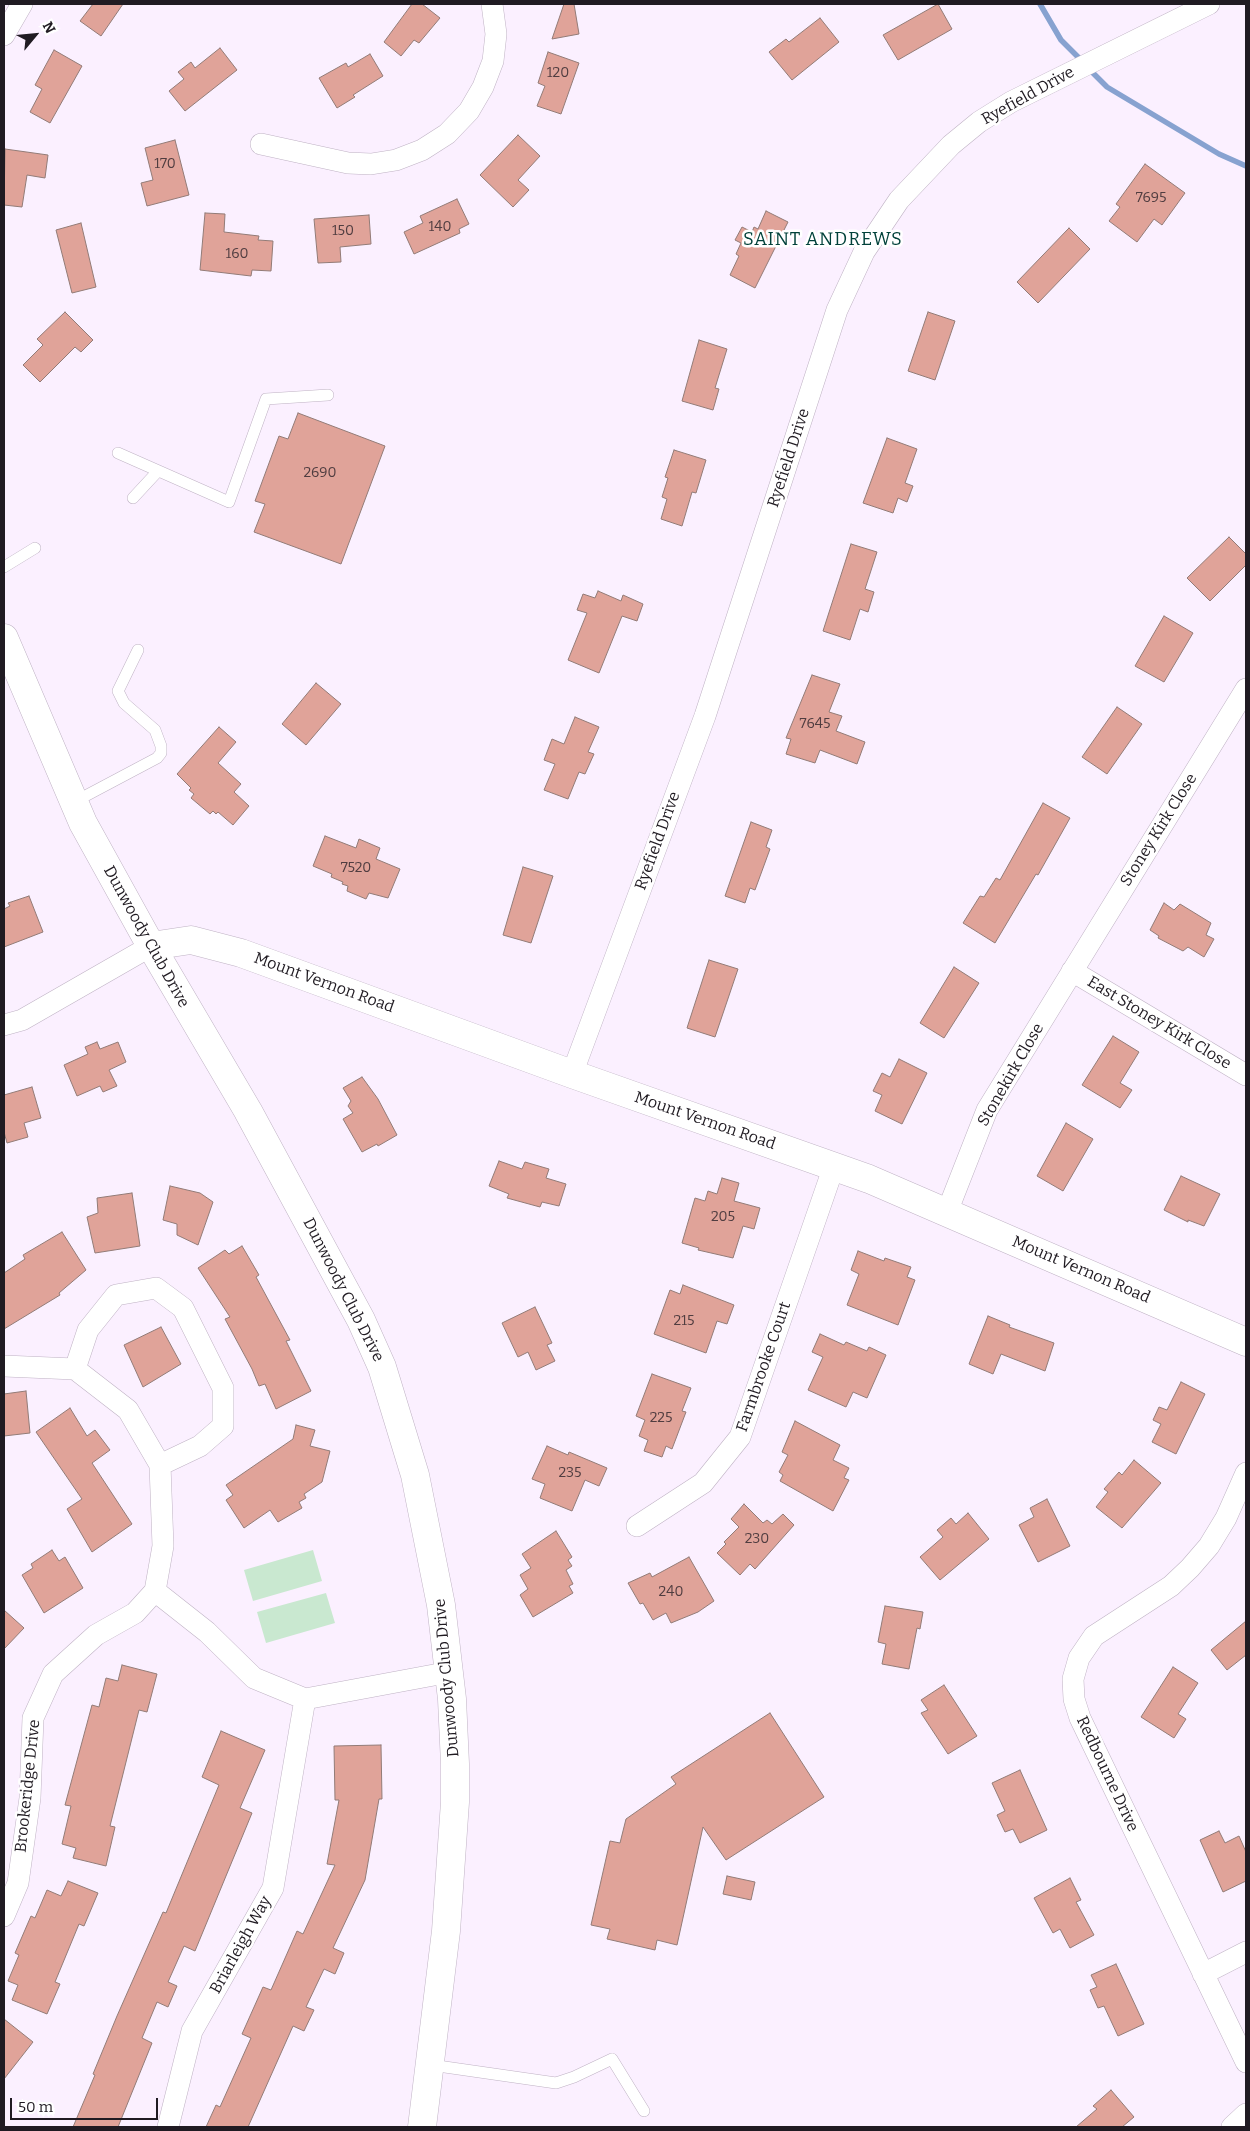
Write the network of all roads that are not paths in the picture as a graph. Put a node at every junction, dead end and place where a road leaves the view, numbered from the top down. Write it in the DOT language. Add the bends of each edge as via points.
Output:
graph roads {
  1 [pos="22,4"];
  2 [pos="492,4"];
  3 [pos="1209,4"];
  4 [pos="4,35"];
  5 [pos="261,144"];
  6 [pos="328,396"];
  7 [pos="118,453"];
  8 [pos="158,471"];
  9 [pos="133,498"];
  10 [pos="34,548"];
  11 [pos="4,567"];
  12 [pos="4,638"];
  13 [pos="138,650"];
  14 [pos="1246,689"];
  15 [pos="74,802"];
  16 [pos="151,946"];
  17 [pos="1072,971"];
  18 [pos="4,1025"];
  19 [pos="572,1074"];
  20 [pos="1246,1074"];
  21 [pos="834,1166"];
  22 [pos="947,1212"];
  23 [pos="1246,1342"];
  24 [pos="4,1366"];
  25 [pos="75,1369"];
  26 [pos="160,1464"];
  27 [pos="1246,1473"];
  28 [pos="637,1526"];
  29 [pos="155,1591"];
  30 [pos="450,1672"];
  31 [pos="305,1699"];
  32 [pos="4,1916"];
  33 [pos="1246,1952"];
  34 [pos="1203,1974"];
  35 [pos="1246,2062"];
  36 [pos="431,2065"];
  37 [pos="644,2111"];
  38 [pos="1246,2114"];
  39 [pos="168,2127"];
  40 [pos="422,2127"];
  41 [pos="1232,2127"];
  1 -- 4 [label="street"];
  2 -- 5 [label="street" via="496,34 484,87 469,111 447,134 422,150 396,160 371,164 348,163"];
  3 -- 19 [label="street, Ryefield Drive" via="1011,102 980,122 951,145 899,200 864,252 837,310 705,716"];
  6 -- 8 [label="lane" via="266,399 229,502"];
  7 -- 8 [label="lane"];
  8 -- 9 [label="lane"];
  10 -- 11 [label="lane"];
  12 -- 15 [label="main road, Dunwoody Club Drive"];
  13 -- 15 [label="lane" via="118,691 124,703 155,730 161,753"];
  14 -- 17 [label="street, Stoney Kirk Close"];
  15 -- 16 [label="main road, Dunwoody Club Drive"];
  16 -- 18 [label="street" via="22,1020"];
  16 -- 19 [label="main road, Mount Vernon Road" via="190,940 241,953"];
  16 -- 30 [label="main road, Dunwoody Club Drive" via="329,1258 382,1367 414,1475 435,1568"];
  17 -- 20 [label="street, East Stoney Kirk Close"];
  17 -- 22 [label="street, Stonekirk Close" via="987,1110"];
  19 -- 21 [label="main road, Mount Vernon Road"];
  21 -- 22 [label="main road, Mount Vernon Road"];
  21 -- 28 [label="street, Farmbrooke Court" via="740,1437 703,1483"];
  22 -- 23 [label="main road, Mount Vernon Road"];
  24 -- 25 [label="street"];
  25 -- 26 [label="street" via="128,1410"];
  25 -- 26 [label="street" via="88,1330 116,1295 156,1288 183,1308 223,1388 223,1426 200,1446"];
  26 -- 29 [label="street" via="163,1546"];
  27 -- 34 [label="street, Redbourne Drive" via="1226,1518 1209,1546 1171,1586 1094,1636 1079,1658 1073,1679 1074,1699 1080,1718"];
  29 -- 31 [label="street" via="207,1632 254,1678"];
  29 -- 32 [label="street, Brookeridge Drive" via="135,1613 96,1635 53,1674 33,1718 30,1798 18,1883"];
  30 -- 31 [label="street"];
  30 -- 36 [label="main road, Dunwoody Club Drive" via="455,1802 446,1931"];
  31 -- 39 [label="street, Briarleigh Way" via="273,1888 192,2031"];
  33 -- 34 [label="street"];
  34 -- 35 [label="street, Redbourne Drive"];
  36 -- 37 [label="lane" via="556,2083 612,2059"];
  36 -- 40 [label="main road, Dunwoody Club Drive"];
  38 -- 41 [label="street"];
}
